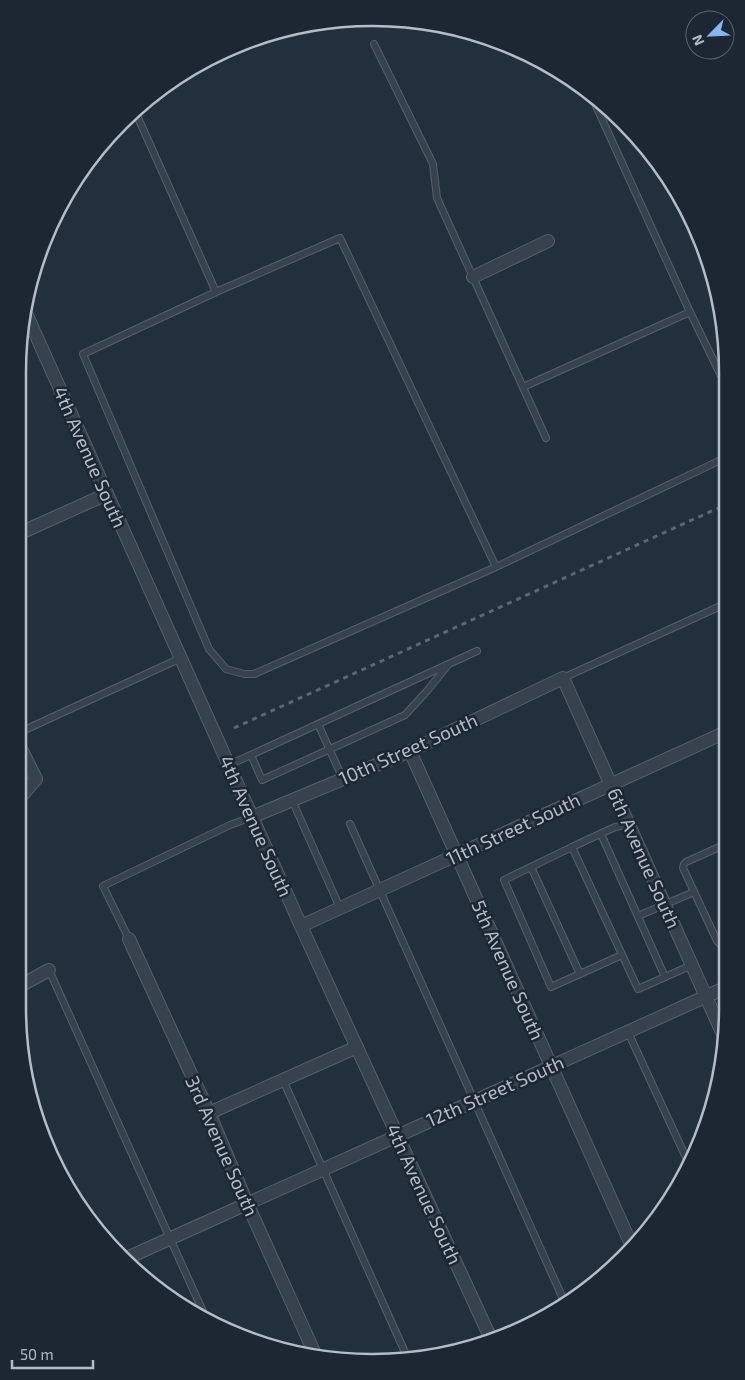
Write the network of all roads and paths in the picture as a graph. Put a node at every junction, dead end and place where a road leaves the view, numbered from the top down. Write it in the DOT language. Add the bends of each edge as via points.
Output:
graph roads {
  1 [pos="374,44"];
  2 [pos="598,109"];
  3 [pos="138,118"];
  4 [pos="548,241"];
  5 [pos="473,277"];
  6 [pos="216,292"];
  7 [pos="690,312"];
  8 [pos="30,322"];
  9 [pos="719,372"];
  10 [pos="523,387"];
  11 [pos="546,438"];
  12 [pos="719,461"];
  13 [pos="107,494"];
  14 [pos="26,530"];
  15 [pos="496,567"];
  16 [pos="719,607"];
  17 [pos="477,651"];
  18 [pos="180,658"];
  19 [pos="448,664"];
  20 [pos="562,678"];
  21 [pos="318,724"];
  22 [pos="26,729"];
  23 [pos="719,735"];
  24 [pos="330,750"];
  25 [pos="410,750"];
  26 [pos="251,755"];
  27 [pos="26,759"];
  28 [pos="228,765"];
  29 [pos="343,779"];
  30 [pos="611,785"];
  31 [pos="26,791"];
  32 [pos="292,800"];
  33 [pos="252,817"];
  34 [pos="350,824"];
  35 [pos="629,825"];
  36 [pos="600,834"];
  37 [pos="572,847"];
  38 [pos="719,847"];
  39 [pos="456,855"];
  40 [pos="531,867"];
  41 [pos="380,890"];
  42 [pos="694,892"];
  43 [pos="665,905"];
  44 [pos="340,908"];
  45 [pos="638,916"];
  46 [pos="301,926"];
  47 [pos="128,939"];
  48 [pos="719,943"];
  49 [pos="622,955"];
  50 [pos="692,965"];
  51 [pos="49,970"];
  52 [pos="580,974"];
  53 [pos="665,977"];
  54 [pos="26,983"];
  55 [pos="719,990"];
  56 [pos="706,996"];
  57 [pos="718,1024"];
  58 [pos="628,1032"];
  59 [pos="357,1047"];
  60 [pos="551,1066"];
  61 [pos="283,1080"];
  62 [pos="474,1101"];
  63 [pos="208,1113"];
  64 [pos="397,1136"];
  65 [pos="685,1156"];
  66 [pos="323,1169"];
  67 [pos="247,1203"];
  68 [pos="170,1238"];
  69 [pos="629,1240"];
  70 [pos="132,1256"];
  71 [pos="562,1297"];
  72 [pos="202,1308"];
  73 [pos="488,1333"];
  74 [pos="312,1348"];
  75 [pos="405,1352"];
  1 -- 5 [label="lane" via="433,164 437,198"];
  2 -- 7 [label="lane"];
  3 -- 6 [label="lane"];
  4 -- 5 [label="street"];
  5 -- 10 [label="lane"];
  6 -- 15 [label="lane" via="340,238"];
  6 -- 15 [label="lane" via="83,354 209,649 226,670 254,674"];
  7 -- 9 [label="lane"];
  7 -- 10 [label="lane"];
  8 -- 13 [label="street, 4th Avenue South"];
  10 -- 11 [label="lane"];
  12 -- 15 [label="lane"];
  13 -- 14 [label="street"];
  13 -- 18 [label="street, 4th Avenue South"];
  16 -- 20 [label="lane"];
  17 -- 19 [label="lane"];
  18 -- 22 [label="lane"];
  18 -- 28 [label="street, 4th Avenue South"];
  19 -- 21 [label="lane"];
  19 -- 24 [label="lane" via="405,716"];
  20 -- 25 [label="street, 10th Street South"];
  20 -- 30 [label="street, 6th Avenue South"];
  21 -- 24 [label="lane"];
  21 -- 26 [label="lane"];
  23 -- 30 [label="street, 11th Street South"];
  24 -- 26 [label="lane" via="262,780"];
  24 -- 29 [label="lane"];
  25 -- 29 [label="street, 10th Street South"];
  25 -- 39 [label="street, 5th Avenue South"];
  26 -- 28 [label="lane"];
  27 -- 31 [label="street" via="36,779"];
  28 -- 33 [label="street, 4th Avenue South"];
  29 -- 32 [label="street, 10th Street South"];
  30 -- 35 [label="street, 6th Avenue South"];
  30 -- 39 [label="street, 11th Street South"];
  32 -- 33 [label="street, 10th Street South"];
  32 -- 44 [label="lane"];
  33 -- 46 [label="street, 4th Avenue South"];
  33 -- 47 [label="lane" via="230,824 103,886"];
  34 -- 41 [label="lane"];
  35 -- 36 [label="lane"];
  35 -- 43 [label="street, 6th Avenue South"];
  36 -- 37 [label="lane"];
  36 -- 45 [label="lane"];
  37 -- 40 [label="lane"];
  37 -- 49 [label="lane"];
  38 -- 42 [label="lane" via="684,864"];
  39 -- 41 [label="street, 11th Street South"];
  39 -- 60 [label="street, 5th Avenue South"];
  40 -- 52 [label="lane"];
  40 -- 52 [label="lane" via="504,880 552,987"];
  41 -- 44 [label="street, 11th Street South"];
  41 -- 62 [label="lane"];
  42 -- 43 [label="lane"];
  42 -- 48 [label="lane"];
  43 -- 45 [label="lane"];
  43 -- 50 [label="street, 6th Avenue South"];
  44 -- 46 [label="street, 11th Street South"];
  45 -- 53 [label="lane"];
  46 -- 59 [label="street, 4th Avenue South"];
  47 -- 63 [label="street, 3rd Avenue South"];
  49 -- 52 [label="lane"];
  49 -- 53 [label="lane" via="638,989"];
  50 -- 53 [label="lane"];
  50 -- 56 [label="street, 6th Avenue South"];
  51 -- 54 [label="street"];
  51 -- 68 [label="lane"];
  55 -- 56 [label="street, 12th Street South"];
  56 -- 57 [label="street, 6th Avenue South"];
  56 -- 58 [label="street, 12th Street South"];
  58 -- 60 [label="street, 12th Street South"];
  58 -- 65 [label="lane"];
  59 -- 61 [label="street"];
  59 -- 64 [label="street, 4th Avenue South"];
  60 -- 62 [label="street, 12th Street South"];
  60 -- 69 [label="street, 5th Avenue South"];
  61 -- 63 [label="street"];
  61 -- 66 [label="lane"];
  62 -- 64 [label="street, 12th Street South"];
  62 -- 71 [label="lane"];
  63 -- 67 [label="street, 3rd Avenue South"];
  64 -- 66 [label="street, 12th Street South"];
  64 -- 73 [label="street, 4th Avenue South"];
  66 -- 67 [label="street, 12th Street South"];
  66 -- 75 [label="lane"];
  67 -- 68 [label="street, 12th Street South"];
  67 -- 74 [label="street, 3rd Avenue South"];
  68 -- 70 [label="street, 12th Street South"];
  68 -- 72 [label="lane"];
}
